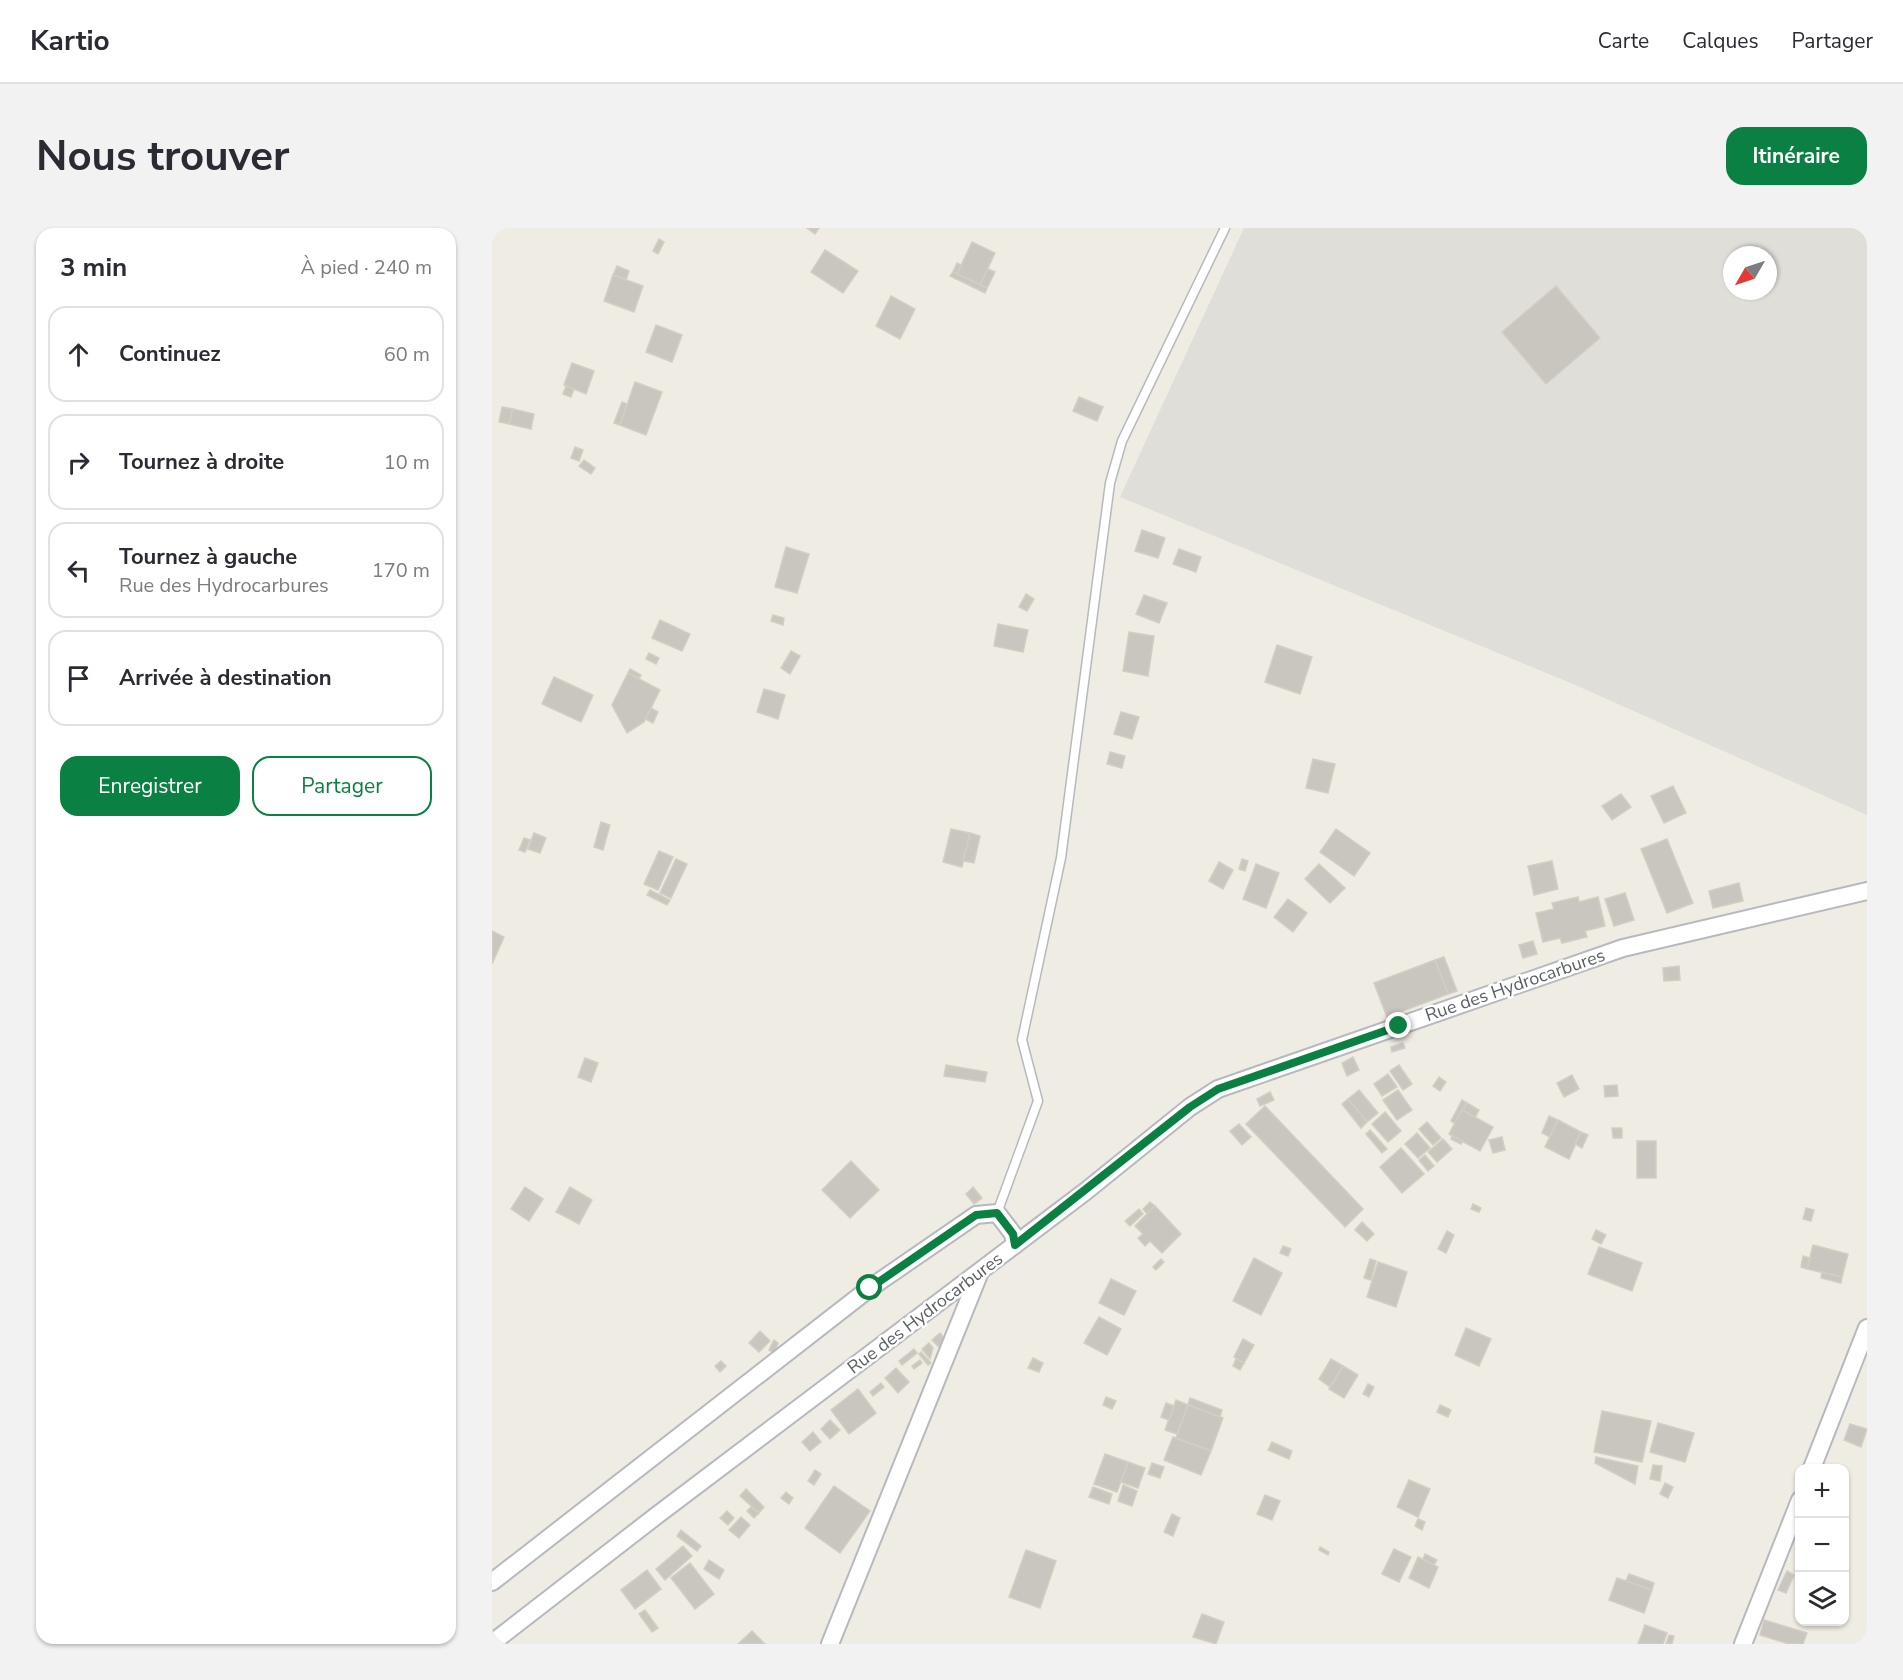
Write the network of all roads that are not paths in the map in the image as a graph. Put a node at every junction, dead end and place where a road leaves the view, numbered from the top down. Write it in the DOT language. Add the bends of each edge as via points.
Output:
graph roads {
  1 [pos="1225,228"];
  2 [pos="1867,891"];
  3 [pos="997,1213"];
  4 [pos="1015,1245"];
  5 [pos="980,1271"];
  6 [pos="1867,1328"];
  7 [pos="1814,1464"];
  8 [pos="1795,1513"];
  9 [pos="492,1582"];
  10 [pos="492,1643"];
  11 [pos="830,1644"];
  12 [pos="1743,1644"];
  1 -- 3 [label="lane" via="1122,441 1110,483 1060,858 1022,1040 1038,1101"];
  2 -- 4 [label="street, Rue des Hydrocarbures" via="1623,948 1218,1089"];
  3 -- 4 [label="street" via="1013,1234"];
  3 -- 9 [label="street" via="976,1215 870,1288"];
  4 -- 5 [label="street, Rue des Hydrocarbures"];
  5 -- 10 [label="street, Rue des Hydrocarbures"];
  5 -- 11 [label="street"];
  6 -- 7 [label="street"];
  8 -- 12 [label="street"];
}
